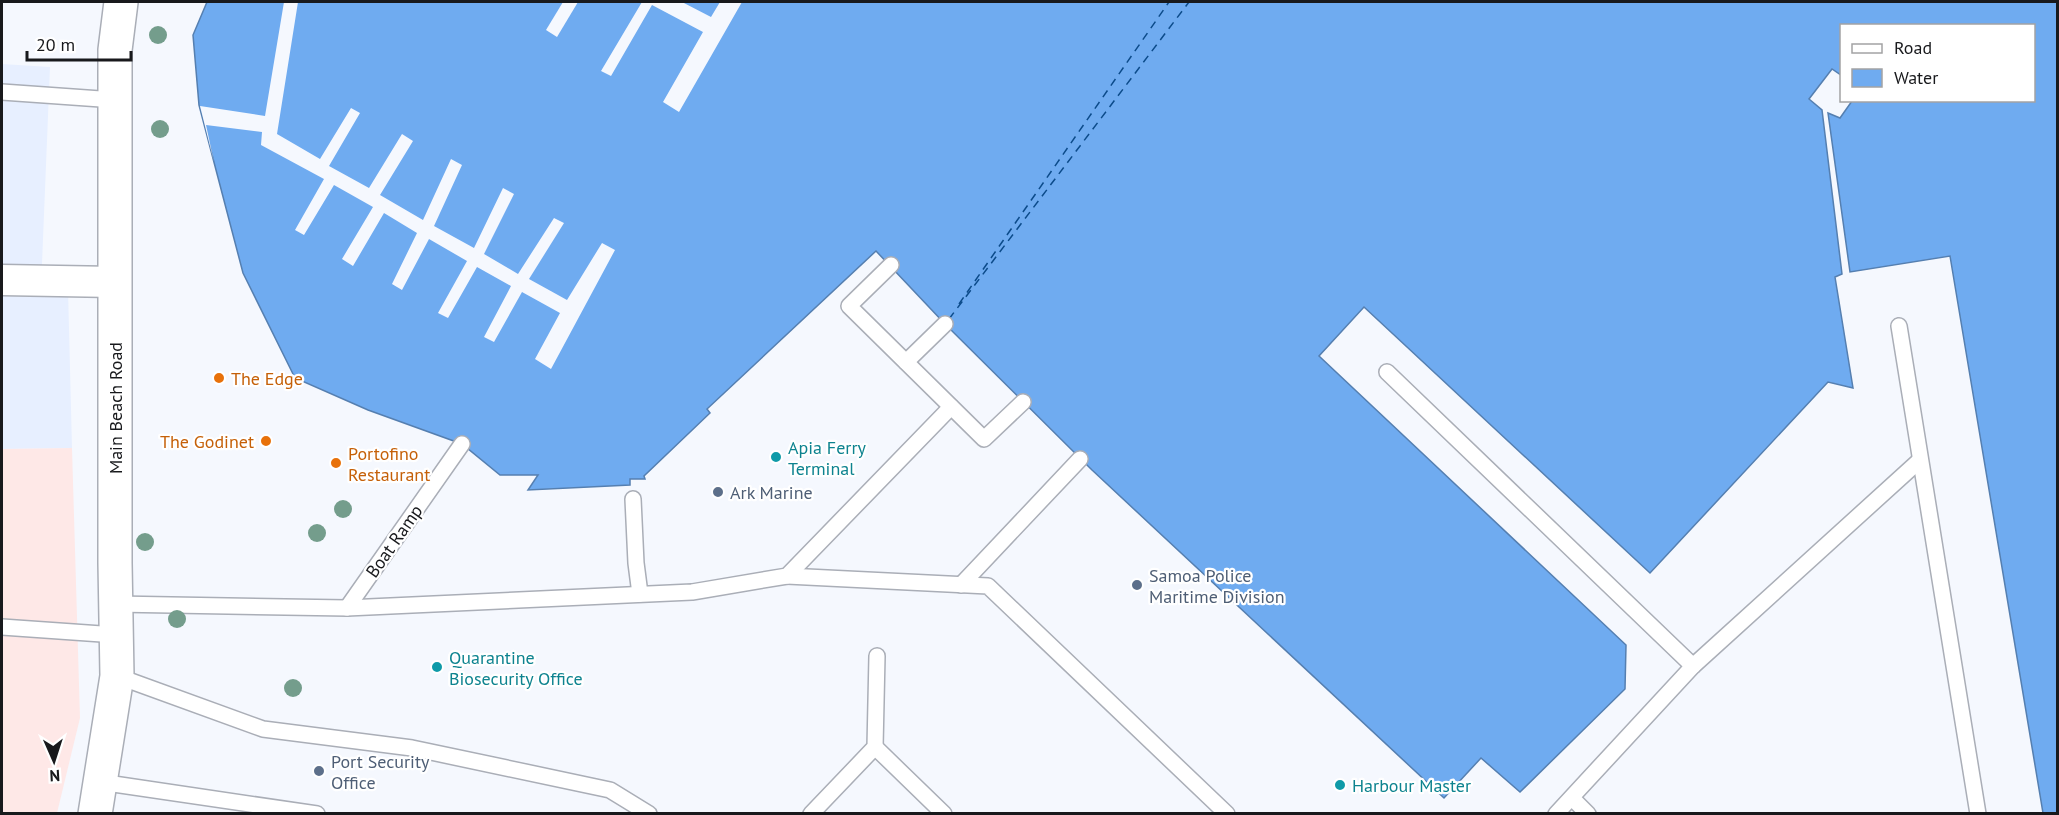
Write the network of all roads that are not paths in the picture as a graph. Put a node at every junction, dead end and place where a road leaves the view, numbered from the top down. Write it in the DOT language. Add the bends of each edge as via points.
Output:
graph roads {
  1 [pos="122,2"];
  2 [pos="2,92"];
  3 [pos="115,100"];
  4 [pos="891,265"];
  5 [pos="2,280"];
  6 [pos="115,282"];
  7 [pos="945,324"];
  8 [pos="1899,326"];
  9 [pos="906,362"];
  10 [pos="1387,372"];
  11 [pos="1023,402"];
  12 [pos="951,407"];
  13 [pos="462,444"];
  14 [pos="1080,459"];
  15 [pos="1920,460"];
  16 [pos="633,499"];
  17 [pos="787,576"];
  18 [pos="961,585"];
  19 [pos="639,594"];
  20 [pos="347,608"];
  21 [pos="116,620"];
  22 [pos="2,627"];
  23 [pos="878,656"];
  24 [pos="1693,666"];
  25 [pos="117,676"];
  26 [pos="875,747"];
  27 [pos="98,798"];
  28 [pos="1572,798"];
  29 [pos="317,813"];
  30 [pos="649,813"];
  31 [pos="811,813"];
  32 [pos="944,813"];
  33 [pos="1227,813"];
  34 [pos="1556,813"];
  35 [pos="1588,813"];
  36 [pos="1978,813"];
  1 -- 3 [label="main road, Main Beach Road" via="115,50"];
  2 -- 3 [label="lane"];
  3 -- 6 [label="main road, Main Beach Road"];
  4 -- 9 [label="lane" via="849,306"];
  5 -- 6 [label="street"];
  6 -- 21 [label="main road, Main Beach Road"];
  7 -- 9 [label="lane"];
  8 -- 15 [label="lane"];
  9 -- 12 [label="lane"];
  10 -- 24 [label="lane"];
  11 -- 12 [label="lane" via="984,439"];
  12 -- 17 [label="lane"];
  13 -- 20 [label="lane, Boat Ramp"];
  14 -- 18 [label="lane"];
  15 -- 24 [label="lane"];
  15 -- 36 [label="lane"];
  16 -- 19 [label="lane"];
  17 -- 18 [label="lane"];
  17 -- 19 [label="lane" via="692,592"];
  18 -- 33 [label="lane" via="988,586"];
  19 -- 20 [label="lane"];
  20 -- 21 [label="lane"];
  21 -- 22 [label="lane"];
  21 -- 25 [label="main road, Main Beach Road"];
  23 -- 26 [label="lane"];
  24 -- 28 [label="lane"];
  25 -- 27 [label="main road, Main Beach Road"];
  25 -- 30 [label="lane" via="264,729 412,748 598,787"];
  26 -- 31 [label="lane"];
  26 -- 32 [label="lane"];
  27 -- 29 [label="lane"];
  28 -- 34 [label="lane"];
  28 -- 35 [label="lane"];
}
